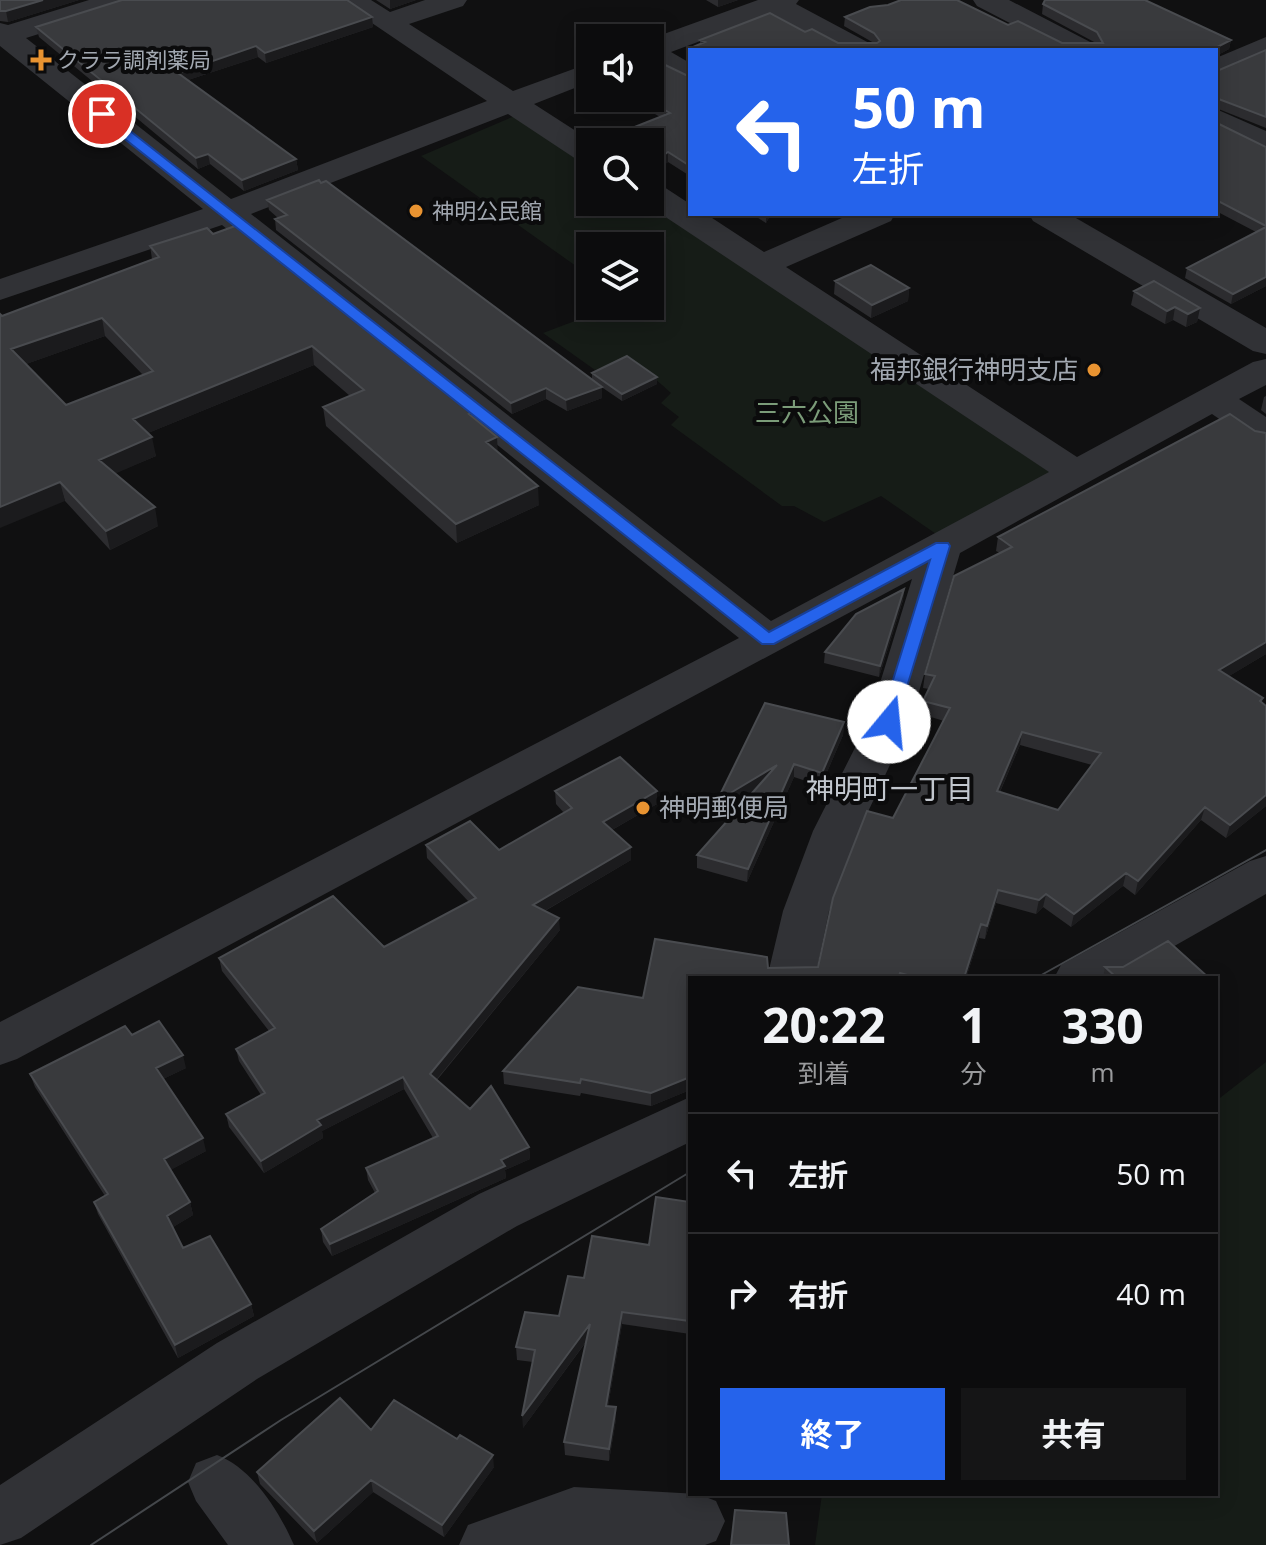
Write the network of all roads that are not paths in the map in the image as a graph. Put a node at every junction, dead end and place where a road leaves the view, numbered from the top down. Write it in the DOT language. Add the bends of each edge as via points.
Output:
graph roads {
  1 [pos="118,0"];
  2 [pos="352,0"];
  3 [pos="453,0"];
  4 [pos="987,0"];
  5 [pos="780,2"];
  6 [pos="387,22"];
  7 [pos="2,34"];
  8 [pos="664,45"];
  9 [pos="1266,46"];
  10 [pos="858,48"];
  11 [pos="1080,48"];
  12 [pos="664,59"];
  13 [pos="1218,68"];
  14 [pos="688,74"];
  15 [pos="576,77"];
  16 [pos="510,102"];
  17 [pos="1218,119"];
  18 [pos="1266,143"];
  19 [pos="576,145"];
  20 [pos="664,201"];
  21 [pos="224,213"];
  22 [pos="874,216"];
  23 [pos="1048,216"];
  24 [pos="762,265"];
  25 [pos="0,290"];
  26 [pos="1266,343"];
  27 [pos="1266,370"];
  28 [pos="1213,398"];
  29 [pos="1266,434"];
  30 [pos="1075,472"];
  31 [pos="942,546"];
  32 [pos="768,640"];
  33 [pos="1266,873"];
  34 [pos="791,976"];
  35 [pos="1082,976"];
  36 [pos="0,1045"];
  37 [pos="688,1119"];
  38 [pos="217,1482"];
  39 [pos="0,1518"];
  40 [pos="698,1520"];
  41 [pos="264,1545"];
  42 [pos="489,1545"];
  1 -- 7 [label="street"];
  2 -- 6 [label="street"];
  3 -- 6 [label="street"];
  4 -- 11 [label="street"];
  5 -- 8 [label="street"];
  5 -- 10 [label="street"];
  6 -- 16 [label="street"];
  7 -- 21 [label="street"];
  9 -- 13 [label="street"];
  12 -- 14 [label="street"];
  15 -- 16 [label="street"];
  16 -- 19 [label="street"];
  16 -- 21 [label="street"];
  17 -- 18 [label="street"];
  20 -- 24 [label="street"];
  21 -- 25 [label="street"];
  21 -- 32 [label="street"];
  22 -- 24 [label="street"];
  23 -- 26 [label="street"];
  24 -- 30 [label="street"];
  27 -- 28 [label="street"];
  28 -- 29 [label="street"];
  28 -- 30 [label="street"];
  30 -- 31 [label="street"];
  31 -- 32 [label="street"];
  31 -- 34 [label="street" via="889,722 836,831 806,911"];
  32 -- 36 [label="street"];
  33 -- 35 [label="street"];
  37 -- 39 [label="street" via="456,1233 237,1361"];
  38 -- 41 [label="street"];
  40 -- 42 [label="street" via="574,1515"];
}
